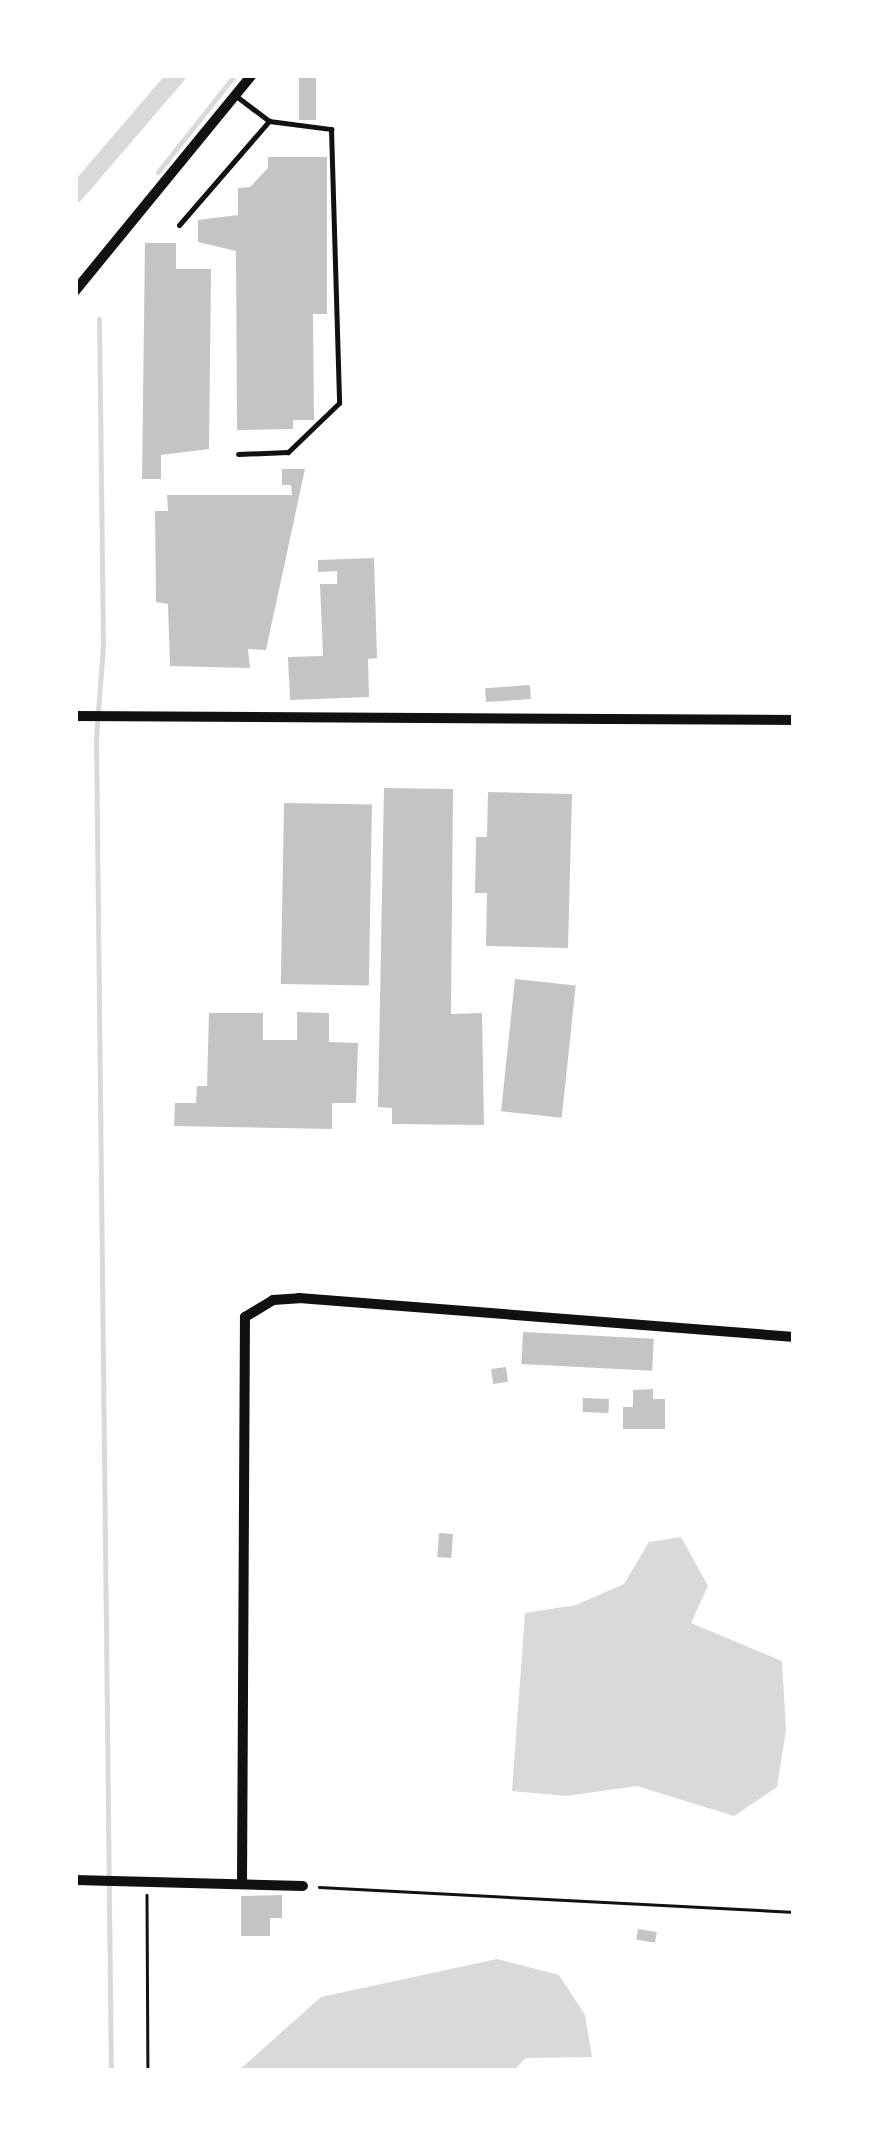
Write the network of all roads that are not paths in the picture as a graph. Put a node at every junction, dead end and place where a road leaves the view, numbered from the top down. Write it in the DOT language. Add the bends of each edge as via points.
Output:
graph roads {
  1 [pos="252,75"];
  2 [pos="236,96"];
  3 [pos="269,121"];
  4 [pos="178,226"];
  5 [pos="75,292"];
  6 [pos="238,454"];
  7 [pos="75,716"];
  8 [pos="794,720"];
  9 [pos="794,1337"];
  10 [pos="78,1880"];
  11 [pos="242,1884"];
  12 [pos="302,1886"];
  1 -- 2 [label="street"];
  2 -- 3 [label="lane"];
  2 -- 5 [label="street"];
  3 -- 4 [label="lane"];
  3 -- 6 [label="lane" via="331,130 340,403 288,452"];
  7 -- 8 [label="street"];
  9 -- 11 [label="street" via="300,1298 273,1300 245,1317"];
  10 -- 11 [label="street"];
  11 -- 12 [label="street"];
}
